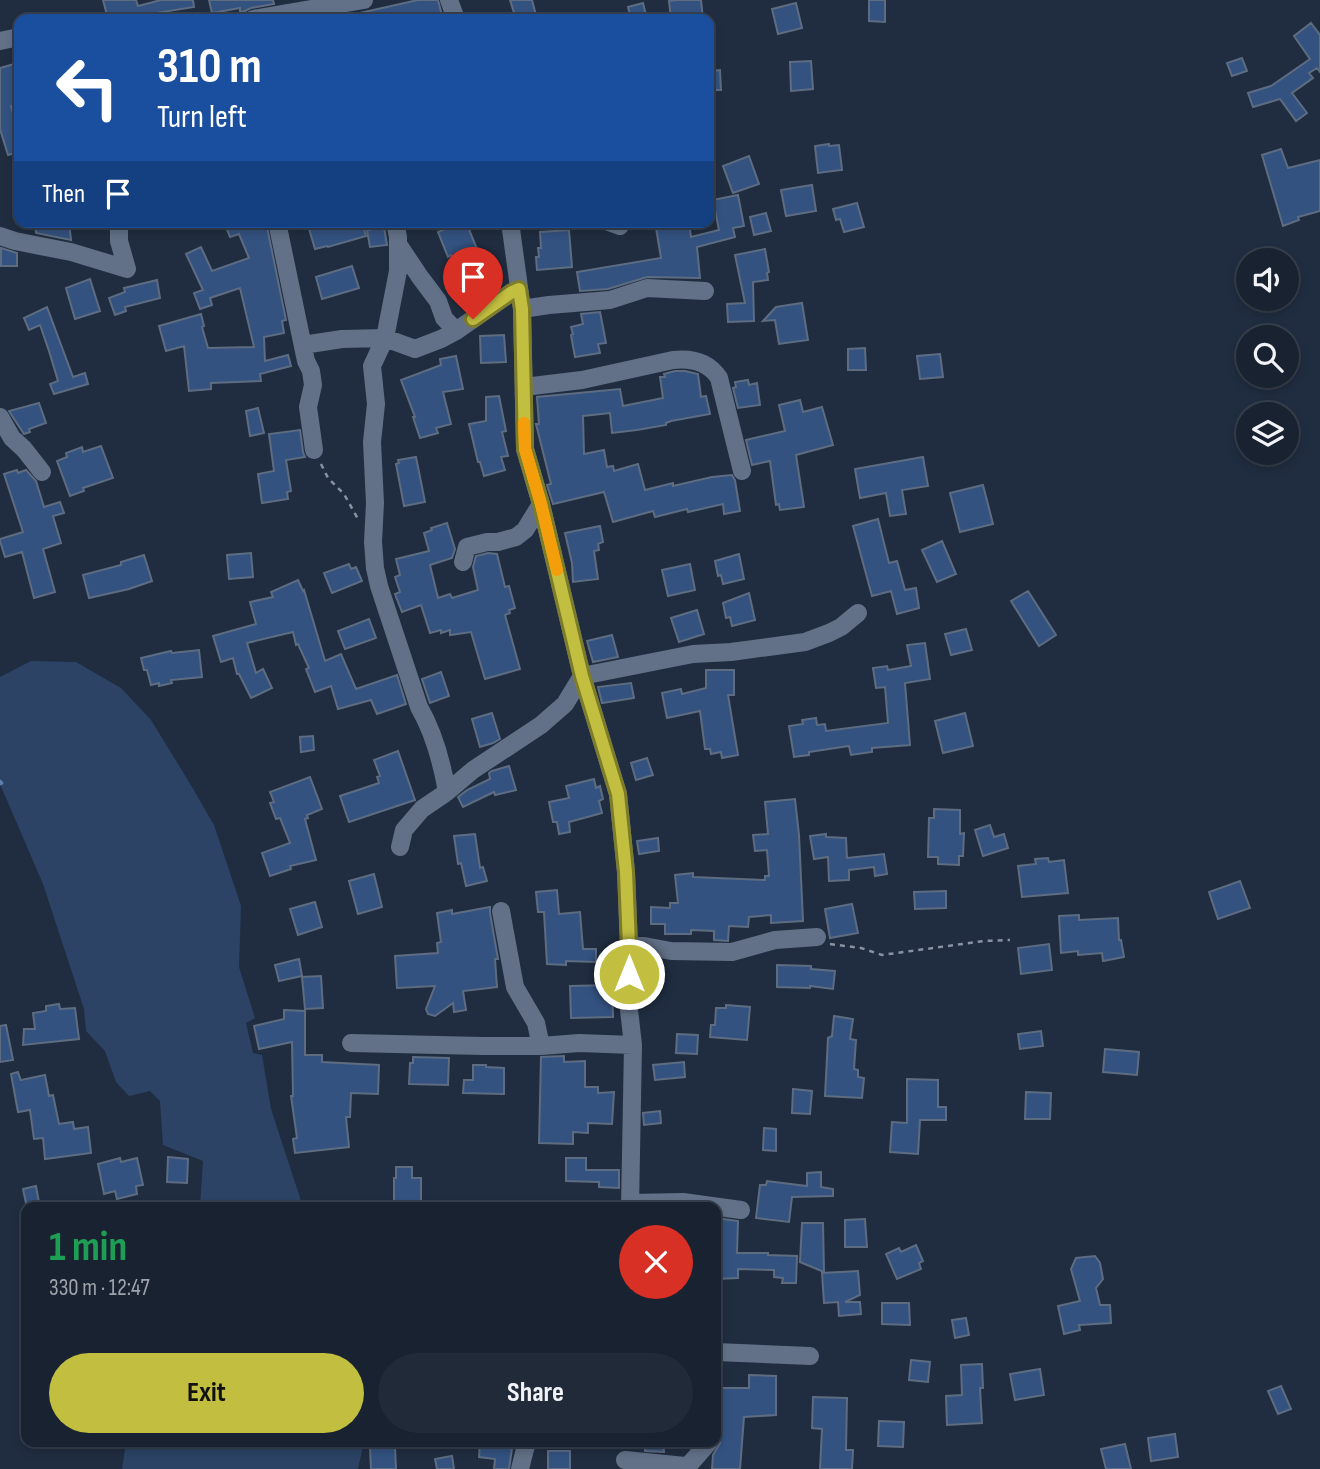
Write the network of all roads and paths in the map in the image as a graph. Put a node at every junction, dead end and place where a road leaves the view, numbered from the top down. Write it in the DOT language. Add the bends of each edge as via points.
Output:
graph roads {
  1 [pos="364,0"];
  2 [pos="297,3"];
  3 [pos="267,14"];
  4 [pos="120,228"];
  5 [pos="279,228"];
  6 [pos="511,228"];
  7 [pos="394,229"];
  8 [pos="0,236"];
  9 [pos="519,289"];
  10 [pos="705,291"];
  11 [pos="522,309"];
  12 [pos="456,331"];
  13 [pos="385,338"];
  14 [pos="303,345"];
  15 [pos="524,387"];
  16 [pos="0,417"];
  17 [pos="314,450"];
  18 [pos="742,471"];
  19 [pos="43,472"];
  20 [pos="541,504"];
  21 [pos="373,542"];
  22 [pos="463,562"];
  23 [pos="858,613"];
  24 [pos="582,676"];
  25 [pos="447,792"];
  26 [pos="400,847"];
  27 [pos="502,911"];
  28 [pos="817,937"];
  29 [pos="1010,940"];
  30 [pos="629,946"];
  31 [pos="351,1043"];
  32 [pos="633,1045"];
  33 [pos="541,1046"];
  34 [pos="630,1202"];
  35 [pos="721,1207"];
  36 [pos="741,1210"];
  37 [pos="721,1352"];
  38 [pos="810,1356"];
  39 [pos="526,1447"];
  40 [pos="625,1447"];
  41 [pos="704,1447"];
  42 [pos="625,1465"];
  43 [pos="520,1469"];
  1 -- 2 [label="street"];
  2 -- 3 [label="street"];
  4 -- 8 [label="street" via="127,269"];
  5 -- 14 [label="street"];
  6 -- 9 [label="street"];
  7 -- 12 [label="street" via="444,318"];
  7 -- 13 [label="street" via="398,271"];
  9 -- 11 [label="street"];
  9 -- 12 [label="street"];
  10 -- 11 [label="street" via="647,288 610,300"];
  11 -- 15 [label="street"];
  12 -- 13 [label="street" via="415,349"];
  13 -- 14 [label="street"];
  13 -- 21 [label="street" via="372,366 376,404"];
  14 -- 17 [label="street" via="312,371 308,407"];
  15 -- 18 [label="street" via="673,360 702,362 719,378"];
  15 -- 20 [label="street" via="525,449"];
  16 -- 19 [label="street"];
  17 -- 21 [label="path"];
  20 -- 22 [label="street" via="516,537 467,547"];
  20 -- 24 [label="street"];
  21 -- 25 [label="street" via="379,586"];
  23 -- 24 [label="street" via="841,627 806,642 693,654"];
  24 -- 25 [label="street" via="565,704 541,725"];
  24 -- 30 [label="street" via="618,794"];
  25 -- 26 [label="street" via="422,809 404,830"];
  27 -- 33 [label="street" via="515,987 536,1023"];
  28 -- 29 [label="path" via="831,945 882,955"];
  28 -- 30 [label="street" via="775,940 732,952"];
  30 -- 32 [label="street"];
  31 -- 33 [label="street"];
  32 -- 33 [label="street"];
  32 -- 34 [label="street"];
  35 -- 36 [label="street"];
  37 -- 38 [label="street"];
  39 -- 43 [label="street"];
  40 -- 42 [label="street"];
  41 -- 42 [label="street" via="685,1466"];
}
